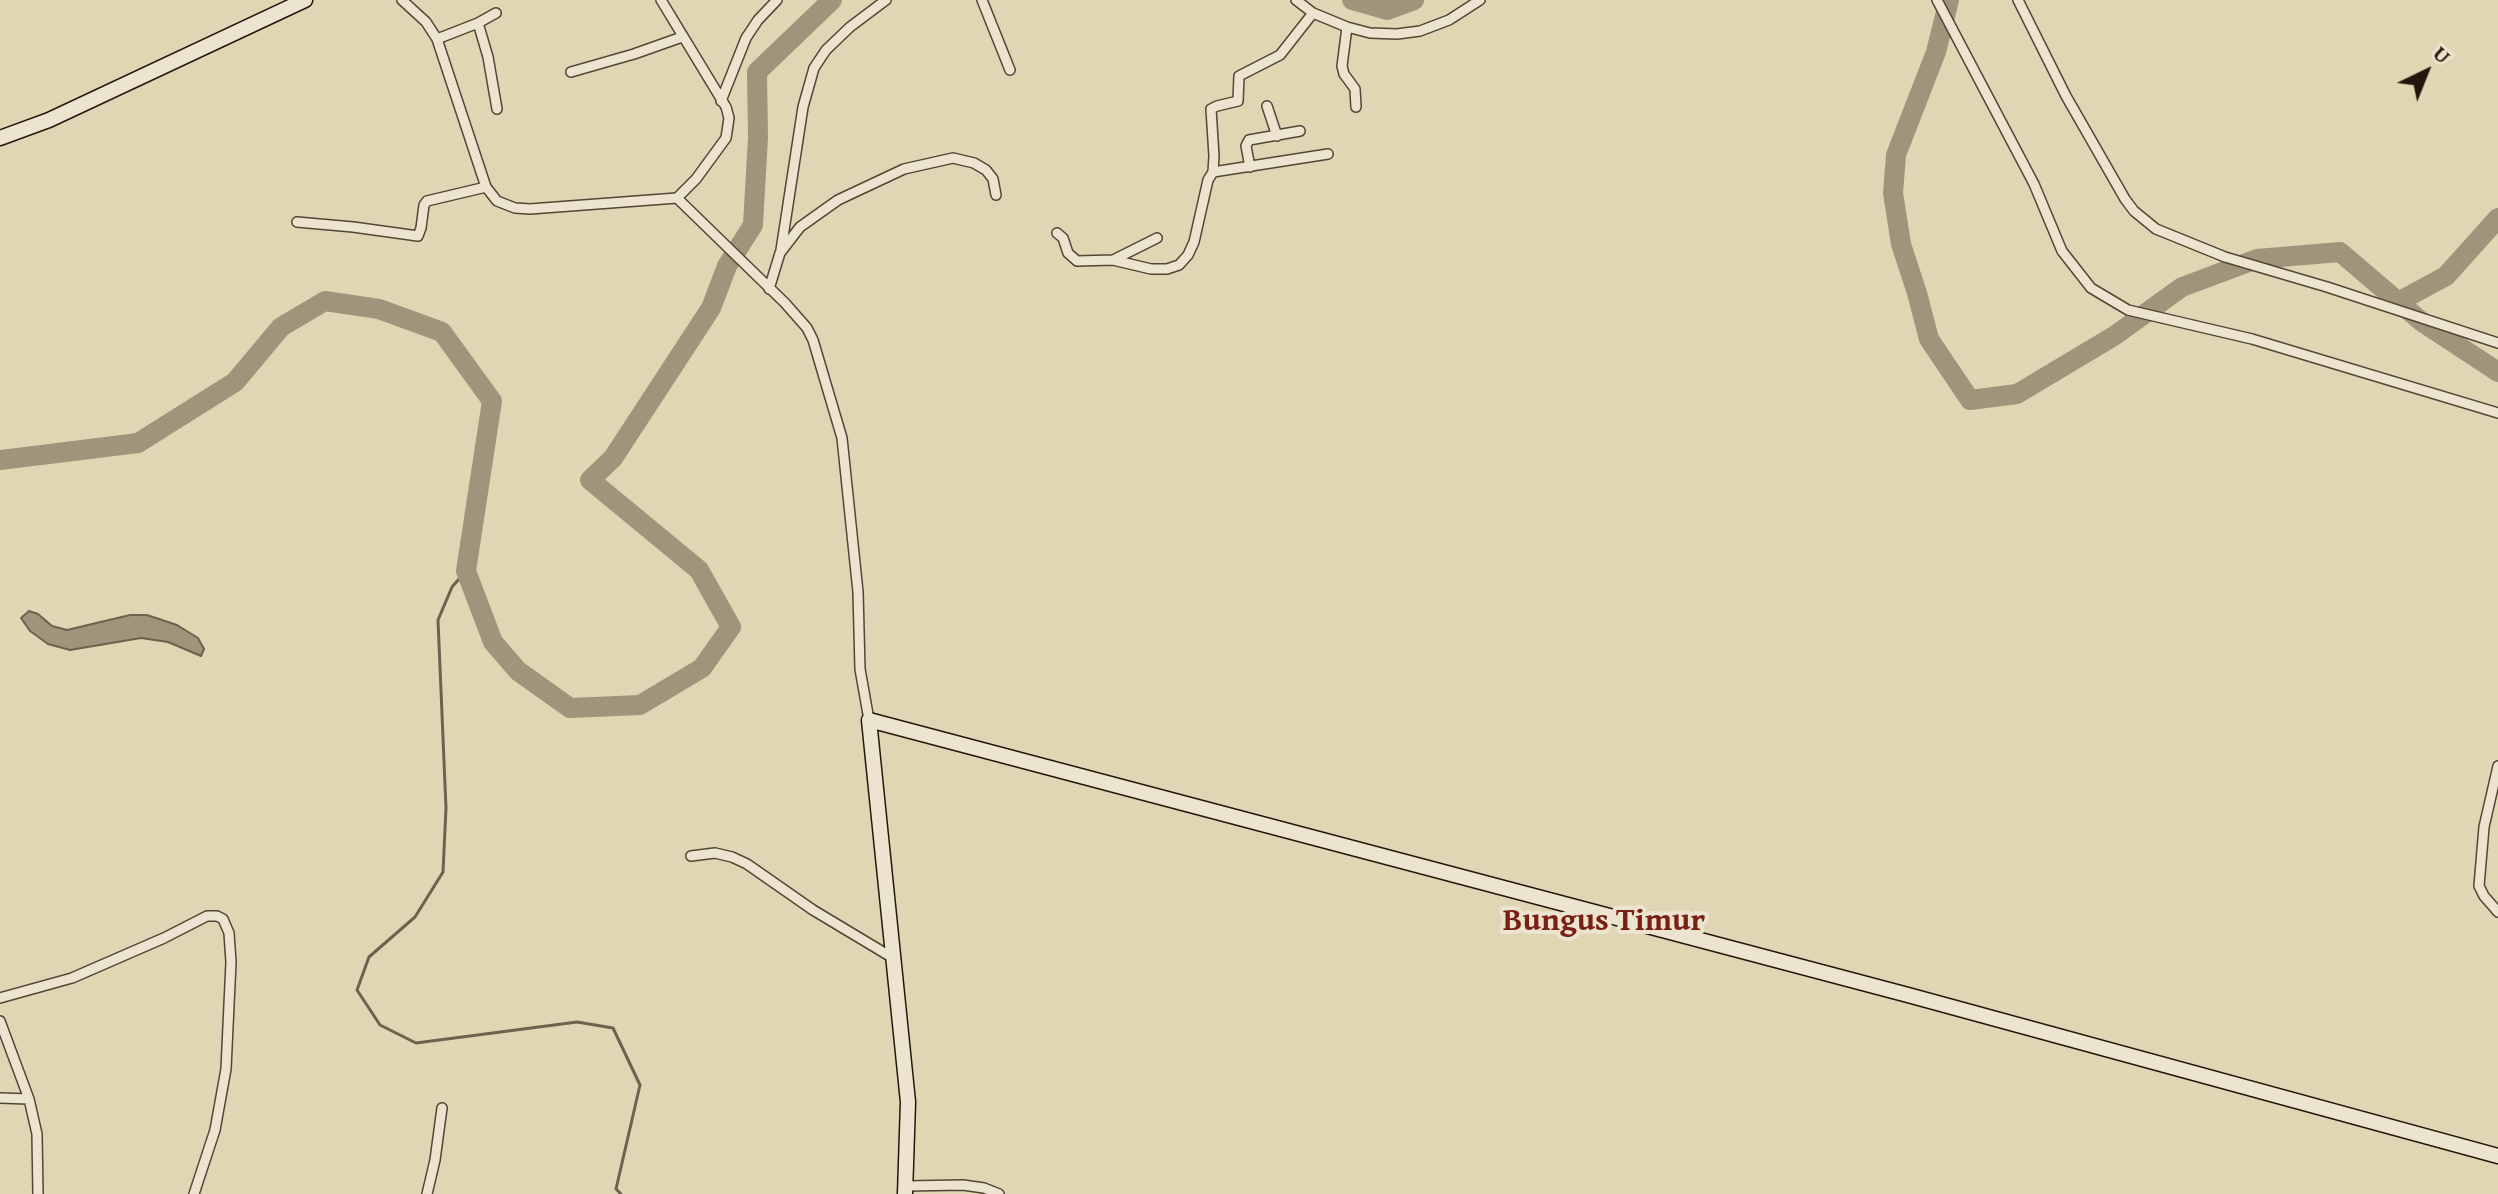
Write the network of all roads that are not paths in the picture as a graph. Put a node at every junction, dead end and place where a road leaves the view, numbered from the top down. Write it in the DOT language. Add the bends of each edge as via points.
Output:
graph roads {
  1 [pos="305,0"];
  2 [pos="402,0"];
  3 [pos="661,0"];
  4 [pos="777,0"];
  5 [pos="886,0"];
  6 [pos="982,0"];
  7 [pos="1296,0"];
  8 [pos="1480,0"];
  9 [pos="1937,0"];
  10 [pos="2018,0"];
  11 [pos="496,13"];
  12 [pos="1313,13"];
  13 [pos="478,23"];
  14 [pos="1347,29"];
  15 [pos="682,37"];
  16 [pos="437,39"];
  17 [pos="1010,70"];
  18 [pos="571,72"];
  19 [pos="721,101"];
  20 [pos="1267,106"];
  21 [pos="1356,107"];
  22 [pos="497,109"];
  23 [pos="1300,131"];
  24 [pos="1277,136"];
  25 [pos="0,138"];
  26 [pos="1328,154"];
  27 [pos="1250,167"];
  28 [pos="1213,172"];
  29 [pos="486,187"];
  30 [pos="996,195"];
  31 [pos="677,198"];
  32 [pos="297,222"];
  33 [pos="1057,233"];
  34 [pos="1157,238"];
  35 [pos="780,253"];
  36 [pos="1113,260"];
  37 [pos="769,289"];
  38 [pos="2498,343"];
  39 [pos="2495,412"];
  40 [pos="2498,423"];
  41 [pos="869,720"];
  42 [pos="2498,766"];
  43 [pos="691,856"];
  44 [pos="2498,912"];
  45 [pos="893,958"];
  46 [pos="0,998"];
  47 [pos="0,1021"];
  48 [pos="0,1098"];
  49 [pos="29,1099"];
  50 [pos="442,1108"];
  51 [pos="2498,1156"];
  52 [pos="905,1190"];
  53 [pos="38,1194"];
  54 [pos="194,1194"];
  55 [pos="427,1194"];
  56 [pos="999,1194"];
  1 -- 25 [label="street"];
  2 -- 16 [label="street"];
  3 -- 15 [label="street"];
  4 -- 19 [label="street" via="746,38"];
  5 -- 35 [label="street" via="850,27 814,68"];
  6 -- 17 [label="street"];
  7 -- 12 [label="street"];
  8 -- 14 [label="street" via="1420,31"];
  9 -- 39 [label="street" via="2034,184 2062,251 2091,288 2128,310 2252,339"];
  10 -- 38 [label="street" via="2125,199 2156,229 2225,257"];
  11 -- 13 [label="street"];
  12 -- 14 [label="street"];
  12 -- 28 [label="street" via="1280,55 1239,76 1238,101 1211,109"];
  13 -- 16 [label="street"];
  13 -- 22 [label="street"];
  14 -- 21 [label="street" via="1343,71 1355,89"];
  15 -- 18 [label="street"];
  15 -- 19 [label="street"];
  16 -- 29 [label="street"];
  19 -- 31 [label="street" via="729,118 726,138"];
  20 -- 24 [label="street"];
  23 -- 24 [label="street"];
  24 -- 27 [label="street" via="1247,143"];
  26 -- 27 [label="street"];
  27 -- 28 [label="street"];
  28 -- 36 [label="street" via="1184,261 1151,269"];
  29 -- 31 [label="street" via="497,201 530,209"];
  29 -- 32 [label="street" via="427,201 418,236"];
  30 -- 35 [label="street" via="993,179 974,163 933,161 838,200 800,227"];
  31 -- 37 [label="street"];
  33 -- 36 [label="street" via="1077,261"];
  34 -- 36 [label="street"];
  35 -- 37 [label="street"];
  37 -- 41 [label="street" via="813,340 842,438 860,669"];
  39 -- 40 [label="street"];
  41 -- 45 [label="street"];
  41 -- 51 [label="street"];
  42 -- 44 [label="street" via="2484,827 2479,886"];
  43 -- 45 [label="street" via="715,853 747,864"];
  45 -- 52 [label="street" via="908,1102"];
  46 -- 54 [label="street" via="72,978 207,916 227,924 231,962 226,1069 215,1130"];
  47 -- 49 [label="street"];
  48 -- 49 [label="street"];
  49 -- 53 [label="street" via="37,1134"];
  50 -- 55 [label="street"];
  52 -- 56 [label="street" via="963,1185"];
}
